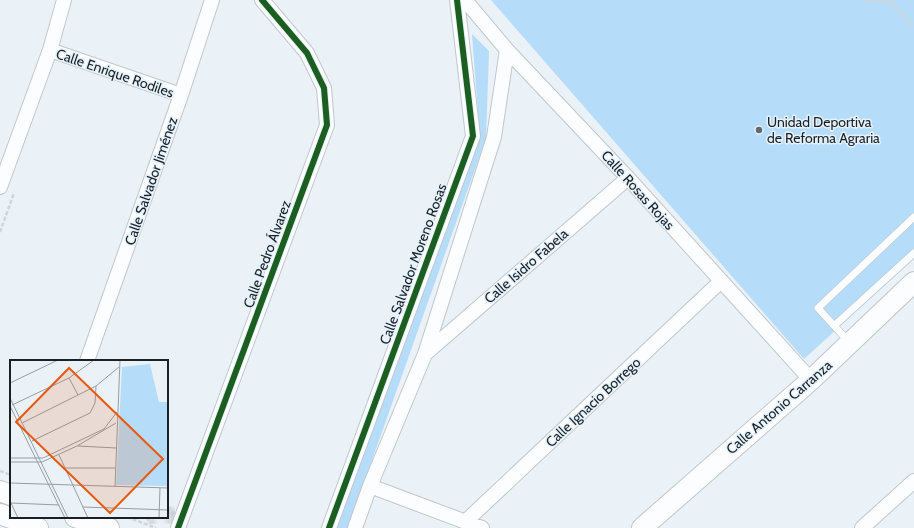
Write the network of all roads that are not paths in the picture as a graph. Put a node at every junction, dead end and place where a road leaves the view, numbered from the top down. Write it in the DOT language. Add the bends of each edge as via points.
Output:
graph roads {
  1 [pos="64,0"];
  2 [pos="212,0"];
  3 [pos="262,0"];
  4 [pos="457,0"];
  5 [pos="465,0"];
  6 [pos="50,50"];
  7 [pos="507,50"];
  8 [pos="181,95"];
  9 [pos="628,178"];
  10 [pos="0,187"];
  11 [pos="914,217"];
  12 [pos="914,253"];
  13 [pos="720,282"];
  14 [pos="914,282"];
  15 [pos="835,326"];
  16 [pos="851,343"];
  17 [pos="425,354"];
  18 [pos="87,360"];
  19 [pos="811,380"];
  20 [pos="914,481"];
  21 [pos="370,486"];
  22 [pos="0,491"];
  23 [pos="10,495"];
  24 [pos="0,514"];
  25 [pos="10,518"];
  26 [pos="11,518"];
  27 [pos="78,518"];
  28 [pos="465,522"];
  29 [pos="38,528"];
  30 [pos="109,528"];
  31 [pos="178,528"];
  32 [pos="329,528"];
  33 [pos="355,528"];
  34 [pos="482,528"];
  35 [pos="642,528"];
  36 [pos="862,528"];
  1 -- 6 [label="street, Calle Enrique Rodiles"];
  2 -- 8 [label="street, Calle Salvador Jiménez"];
  3 -- 31 [label="street, Calle Pedro Álvarez" via="310,60 324,88 328,125"];
  4 -- 32 [label="street, Calle Salvador Moreno Rosas" via="472,136"];
  5 -- 7 [label="street, Calle Rosas Rojas"];
  6 -- 8 [label="street, Calle Enrique Rodiles"];
  6 -- 10 [label="street, Calle Enrique Rodiles"];
  7 -- 9 [label="street, Calle Rosas Rojas"];
  7 -- 17 [label="street" via="494,137"];
  8 -- 18 [label="street, Calle Salvador Jiménez"];
  9 -- 13 [label="street, Calle Rosas Rojas"];
  9 -- 17 [label="street, Calle Isidro Fabela"];
  11 -- 15 [label="lane" via="818,308"];
  12 -- 15 [label="lane"];
  13 -- 19 [label="street, Calle Rosas Rojas"];
  13 -- 28 [label="street, Calle Ignacio Borrego"];
  14 -- 16 [label="street, Calle Antonio Carranza"];
  15 -- 16 [label="lane"];
  16 -- 19 [label="street, Calle Antonio Carranza"];
  17 -- 21 [label="street"];
  19 -- 35 [label="street, Calle Antonio Carranza"];
  20 -- 36 [label="street"];
  21 -- 28 [label="street"];
  21 -- 33 [label="street"];
  22 -- 23 [label="street"];
  24 -- 25 [label="street"];
  26 -- 29 [label="street"];
  27 -- 30 [label="street"];
  28 -- 34 [label="street"];
}
